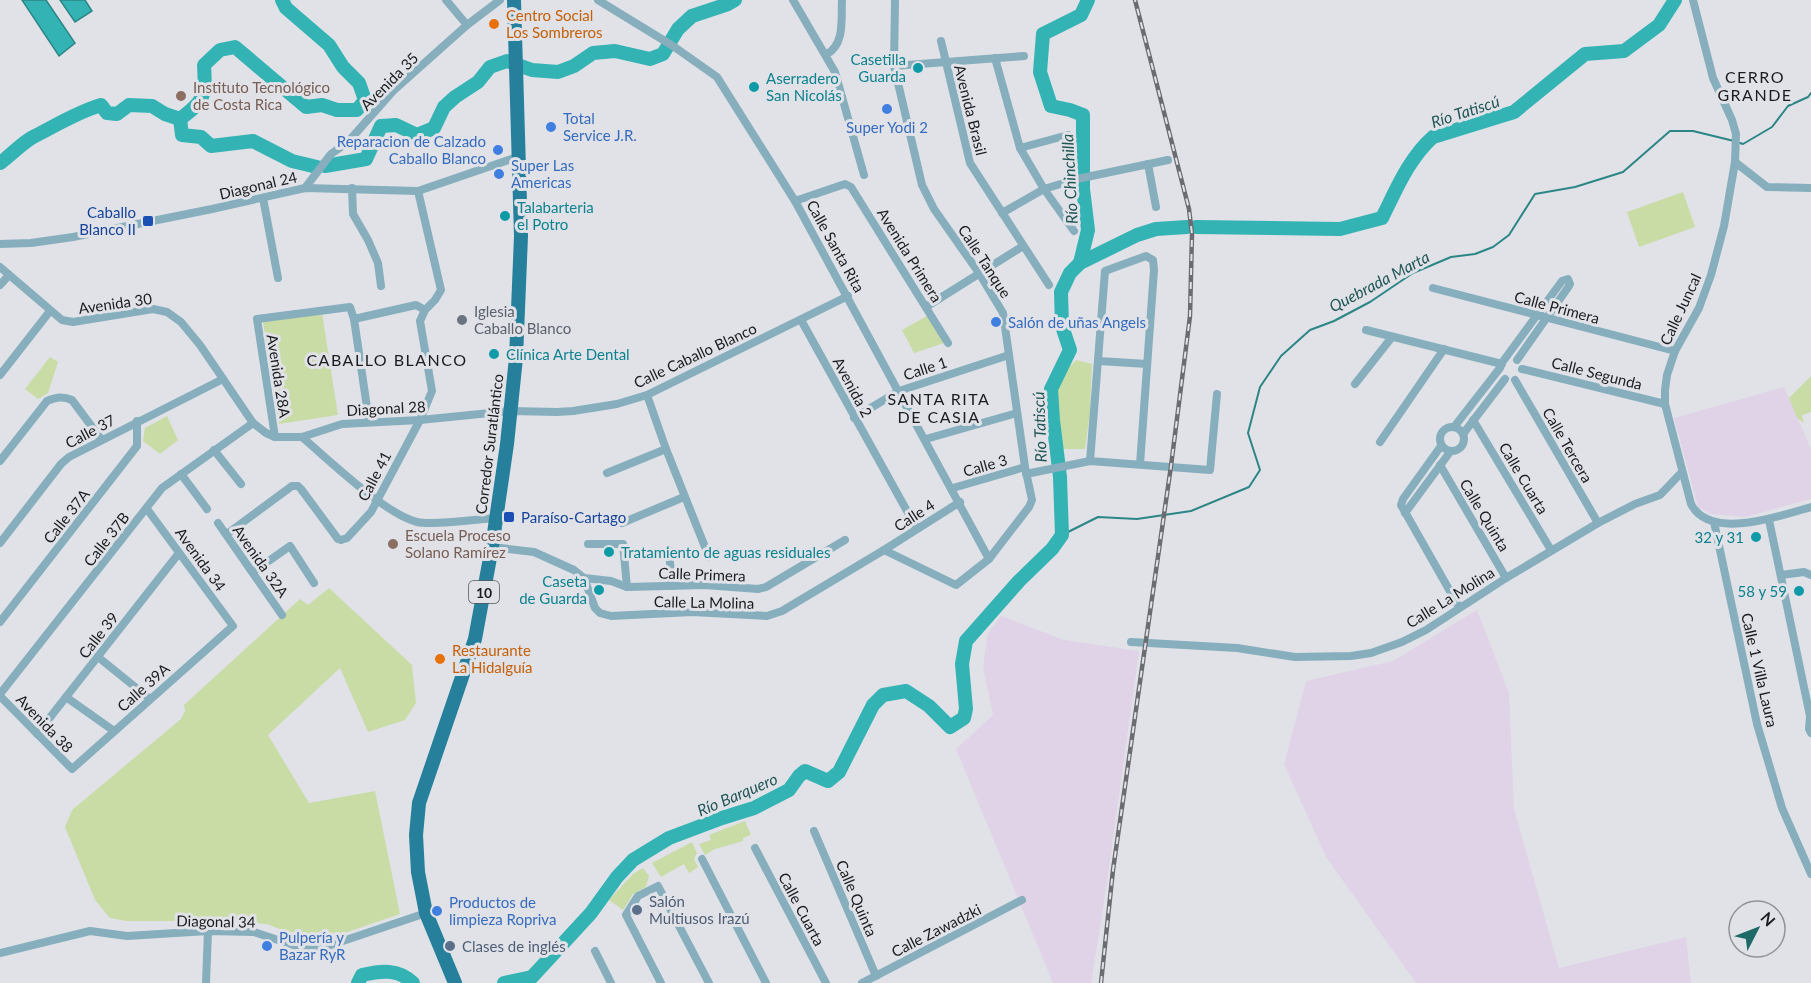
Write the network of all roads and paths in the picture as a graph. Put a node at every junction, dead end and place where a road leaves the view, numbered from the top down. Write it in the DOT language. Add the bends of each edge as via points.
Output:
graph roads {
  1 [pos="446,0"];
  2 [pos="500,0"];
  3 [pos="524,0"];
  4 [pos="598,0"];
  5 [pos="793,0"];
  6 [pos="842,0"];
  7 [pos="895,0"];
  8 [pos="1693,0"];
  9 [pos="514,7"];
  10 [pos="467,26"];
  11 [pos="941,41"];
  12 [pos="826,54"];
  13 [pos="1024,56"];
  14 [pos="995,58"];
  15 [pos="945,62"];
  16 [pos="894,66"];
  17 [pos="1068,135"];
  18 [pos="1020,148"];
  19 [pos="520,156"];
  20 [pos="1735,158"];
  21 [pos="1168,160"];
  22 [pos="1148,164"];
  23 [pos="864,175"];
  24 [pos="305,188"];
  25 [pos="352,188"];
  26 [pos="1811,188"];
  27 [pos="1044,189"];
  28 [pos="418,191"];
  29 [pos="263,198"];
  30 [pos="795,201"];
  31 [pos="1156,207"];
  32 [pos="1002,213"];
  33 [pos="1074,231"];
  34 [pos="0,244"];
  35 [pos="1023,246"];
  36 [pos="0,267"];
  37 [pos="979,273"];
  38 [pos="9,275"];
  39 [pos="278,278"];
  40 [pos="0,285"];
  41 [pos="1049,285"];
  42 [pos="381,286"];
  43 [pos="1433,288"];
  44 [pos="848,296"];
  45 [pos="926,307"];
  46 [pos="425,310"];
  47 [pos="50,311"];
  48 [pos="1537,315"];
  49 [pos="1546,318"];
  50 [pos="354,319"];
  51 [pos="801,320"];
  52 [pos="1366,330"];
  53 [pos="1392,337"];
  54 [pos="948,343"];
  55 [pos="1444,349"];
  56 [pos="1675,351"];
  57 [pos="1009,356"];
  58 [pos="1099,361"];
  59 [pos="1147,364"];
  60 [pos="1502,364"];
  61 [pos="1520,364"];
  62 [pos="0,375"];
  63 [pos="223,379"];
  64 [pos="1505,379"];
  65 [pos="1515,380"];
  66 [pos="1355,384"];
  67 [pos="899,391"];
  68 [pos="647,395"];
  69 [pos="1214,398"];
  70 [pos="1665,404"];
  71 [pos="510,411"];
  72 [pos="1017,413"];
  73 [pos="854,418"];
  74 [pos="420,420"];
  75 [pos="1473,420"];
  76 [pos="137,421"];
  77 [pos="369,422"];
  78 [pos="253,423"];
  79 [pos="1454,427"];
  80 [pos="266,433"];
  81 [pos="1463,434"];
  82 [pos="275,436"];
  83 [pos="302,437"];
  84 [pos="101,439"];
  85 [pos="926,439"];
  86 [pos="1380,442"];
  87 [pos="1441,446"];
  88 [pos="666,449"];
  89 [pos="214,450"];
  90 [pos="1450,452"];
  91 [pos="0,460"];
  92 [pos="1090,461"];
  93 [pos="1140,464"];
  94 [pos="1440,465"];
  95 [pos="1025,470"];
  96 [pos="1682,472"];
  97 [pos="607,473"];
  98 [pos="181,474"];
  99 [pos="241,484"];
  100 [pos="953,488"];
  101 [pos="684,497"];
  102 [pos="378,500"];
  103 [pos="960,502"];
  104 [pos="1811,507"];
  105 [pos="147,509"];
  106 [pos="207,509"];
  107 [pos="1406,513"];
  108 [pos="496,518"];
  109 [pos="1769,520"];
  110 [pos="1714,522"];
  111 [pos="218,523"];
  112 [pos="622,523"];
  113 [pos="1598,523"];
  114 [pos="917,529"];
  115 [pos="228,534"];
  116 [pos="845,540"];
  117 [pos="0,543"];
  118 [pos="588,544"];
  119 [pos="492,547"];
  120 [pos="669,550"];
  121 [pos="884,550"];
  122 [pos="1551,550"];
  123 [pos="179,553"];
  124 [pos="709,557"];
  125 [pos="989,559"];
  126 [pos="253,572"];
  127 [pos="1780,575"];
  128 [pos="1811,575"];
  129 [pos="584,578"];
  130 [pos="1506,578"];
  131 [pos="314,584"];
  132 [pos="672,586"];
  133 [pos="627,587"];
  134 [pos="1459,607"];
  135 [pos="282,615"];
  136 [pos="0,622"];
  137 [pos="233,626"];
  138 [pos="1131,642"];
  139 [pos="98,657"];
  140 [pos="0,695"];
  141 [pos="66,697"];
  142 [pos="150,699"];
  143 [pos="1811,716"];
  144 [pos="114,731"];
  145 [pos="1811,733"];
  146 [pos="37,734"];
  147 [pos="72,769"];
  148 [pos="814,831"];
  149 [pos="755,848"];
  150 [pos="702,860"];
  151 [pos="1811,874"];
  152 [pos="1022,900"];
  153 [pos="426,913"];
  154 [pos="208,932"];
  155 [pos="595,951"];
  156 [pos="0,953"];
  157 [pos="876,976"];
  158 [pos="206,983"];
  159 [pos="455,983"];
  160 [pos="611,983"];
  161 [pos="661,983"];
  162 [pos="710,983"];
  163 [pos="766,983"];
  164 [pos="826,983"];
  165 [pos="862,983"];
  1 -- 10 [label="street"];
  2 -- 10 [label="street, Avenida 35"];
  3 -- 9 [label="street"];
  4 -- 30 [label="street, Calle Santa Rita" via="717,78"];
  5 -- 12 [label="street"];
  6 -- 12 [label="street" via="840,39"];
  7 -- 16 [label="street, Calle Tanque"];
  8 -- 20 [label="street, Calle Juncal" via="1713,78 1736,134"];
  9 -- 19 [label="main road, Corredor Suratlántico / 10"];
  10 -- 24 [label="street, Avenida 35" via="393,91 348,142 331,154"];
  11 -- 15 [label="street, Avenida Brasil"];
  12 -- 23 [label="street" via="840,83"];
  13 -- 14 [label="street"];
  14 -- 15 [label="street"];
  14 -- 18 [label="street"];
  15 -- 16 [label="street"];
  15 -- 32 [label="street, Avenida Brasil" via="970,163"];
  16 -- 37 [label="street, Calle Tanque" via="922,185"];
  17 -- 18 [label="street"];
  18 -- 27 [label="street"];
  19 -- 28 [label="street, Diagonal 24"];
  19 -- 71 [label="main road, Corredor Suratlántico / 10" via="519,301"];
  20 -- 26 [label="street" via="1767,187"];
  20 -- 56 [label="street, Calle Juncal" via="1711,275 1699,308"];
  21 -- 22 [label="street"];
  22 -- 27 [label="street"];
  22 -- 31 [label="street"];
  24 -- 25 [label="street, Diagonal 24"];
  24 -- 29 [label="street, Diagonal 24"];
  25 -- 28 [label="street, Diagonal 24"];
  25 -- 42 [label="street" via="353,214 378,263"];
  27 -- 32 [label="street"];
  27 -- 33 [label="street"];
  28 -- 46 [label="street" via="441,290"];
  29 -- 34 [label="street, Diagonal 24" via="73,237"];
  29 -- 39 [label="street"];
  30 -- 44 [label="street, Calle Santa Rita"];
  30 -- 45 [label="street, Avenida Primera" via="845,184 851,187"];
  32 -- 35 [label="street, Avenida Brasil"];
  35 -- 37 [label="street"];
  35 -- 41 [label="street, Avenida Brasil"];
  36 -- 38 [label="street, Avenida 30"];
  37 -- 45 [label="street"];
  37 -- 57 [label="street, Calle Tanque" via="1003,313"];
  38 -- 40 [label="street"];
  38 -- 47 [label="street, Avenida 30"];
  43 -- 48 [label="street, Calle Primera"];
  44 -- 51 [label="street, Calle Caballo Blanco"];
  44 -- 67 [label="street, Calle Santa Rita"];
  45 -- 54 [label="street, Avenida Primera"];
  46 -- 50 [label="street" via="416,305"];
  46 -- 74 [label="street, Calle 41" via="420,321 432,391"];
  47 -- 62 [label="street"];
  47 -- 63 [label="street, Avenida 30" via="62,320 74,322 153,309 168,312 188,330"];
  48 -- 49 [label="street, Calle Primera"];
  48 -- 49 [label="street" via="1565,280 1570,284"];
  48 -- 60 [label="street"];
  49 -- 56 [label="street, Calle Primera"];
  49 -- 61 [label="street"];
  50 -- 77 [label="street"];
  50 -- 82 [label="street, Avenida 28A" via="350,307 257,319"];
  51 -- 68 [label="street, Calle Caballo Blanco"];
  51 -- 73 [label="street, Avenida 2"];
  52 -- 53 [label="street"];
  53 -- 55 [label="street"];
  53 -- 66 [label="street"];
  55 -- 60 [label="street"];
  55 -- 86 [label="street"];
  56 -- 70 [label="street, Calle Juncal" via="1667,375"];
  57 -- 67 [label="street, Calle 1"];
  57 -- 72 [label="street, Calle Tanque"];
  58 -- 59 [label="street"];
  58 -- 59 [label="street" via="1105,271 1146,256 1154,264"];
  58 -- 92 [label="street"];
  59 -- 93 [label="street"];
  60 -- 61 [label="street" via="1511,358"];
  60 -- 64 [label="street"];
  60 -- 79 [label="street"];
  61 -- 65 [label="street" via="1520,376"];
  61 -- 70 [label="street, Calle Segunda"];
  63 -- 76 [label="street, Calle 37"];
  63 -- 78 [label="street, Avenida 30"];
  64 -- 65 [label="street"];
  64 -- 75 [label="street"];
  65 -- 113 [label="street, Calle Tercera"];
  67 -- 73 [label="street, Calle 1"];
  67 -- 85 [label="street, Calle Santa Rita"];
  68 -- 71 [label="street, Calle Caballo Blanco" via="617,405 573,411"];
  68 -- 88 [label="street"];
  69 -- 93 [label="street, Calle 3" via="1209,474"];
  70 -- 96 [label="street, Calle Juncal"];
  71 -- 74 [label="street, Diagonal 28"];
  71 -- 108 [label="main road, Corredor Suratlántico / 10"];
  72 -- 85 [label="street"];
  72 -- 95 [label="street, Calle Tanque"];
  73 -- 114 [label="street, Avenida 2"];
  74 -- 77 [label="street, Diagonal 28"];
  74 -- 102 [label="street, Calle 41"];
  75 -- 81 [label="street"];
  75 -- 122 [label="street, Calle Cuarta"];
  76 -- 84 [label="street, Calle 37"];
  76 -- 136 [label="street, Calle 37A" via="137,446"];
  77 -- 83 [label="street, Diagonal 28" via="335,424"];
  78 -- 80 [label="street, Avenida 30"];
  78 -- 89 [label="street, Calle 37B"];
  79 -- 81 [label="street"];
  79 -- 87 [label="street" via="1443,431"];
  80 -- 82 [label="street, Diagonal 28"];
  81 -- 90 [label="street" via="1462,447"];
  82 -- 83 [label="street, Diagonal 28"];
  83 -- 102 [label="street"];
  84 -- 91 [label="street" via="72,400 54,397"];
  84 -- 117 [label="street, Calle 37" via="65,460"];
  85 -- 100 [label="street, Calle Santa Rita"];
  87 -- 90 [label="street"];
  87 -- 107 [label="street" via="1403,499 1401,505"];
  88 -- 97 [label="street"];
  88 -- 101 [label="street"];
  89 -- 98 [label="street, Calle 37B"];
  89 -- 99 [label="street"];
  90 -- 94 [label="street"];
  92 -- 93 [label="street, Calle 3"];
  92 -- 95 [label="street, Calle 3"];
  94 -- 107 [label="street"];
  94 -- 130 [label="street, Calle Quinta"];
  95 -- 100 [label="street, Calle 3"];
  95 -- 125 [label="street, Calle Tanque" via="1032,500"];
  96 -- 110 [label="street, Calle Juncal" via="1695,512"];
  96 -- 113 [label="street, Calle La Molina" via="1660,495"];
  98 -- 105 [label="street, Calle 37B" via="162,488"];
  98 -- 106 [label="street"];
  100 -- 103 [label="street, Calle Santa Rita"];
  101 -- 112 [label="street"];
  101 -- 124 [label="street"];
  102 -- 108 [label="street" via="418,522"];
  102 -- 115 [label="street, Calle 41" via="345,540 338,539 298,486 288,488"];
  103 -- 114 [label="street, Calle 4"];
  103 -- 125 [label="street, Calle Santa Rita"];
  104 -- 109 [label="street"];
  105 -- 123 [label="street, Avenida 34"];
  105 -- 140 [label="street, Calle 37B"];
  107 -- 134 [label="street"];
  108 -- 119 [label="main road, Corredor Suratlántico / 10"];
  109 -- 110 [label="street"];
  109 -- 127 [label="street"];
  110 -- 151 [label="street, Calle 1 Villa Laura" via="1757,724 1782,808"];
  111 -- 115 [label="street, Avenida 32A"];
  113 -- 122 [label="street, Calle La Molina"];
  114 -- 121 [label="street, Calle 4"];
  115 -- 126 [label="street, Avenida 32A"];
  116 -- 132 [label="street, Calle Primera" via="766,587"];
  118 -- 133 [label="street" via="623,544"];
  119 -- 129 [label="street" via="541,554"];
  119 -- 153 [label="main road, Corredor Suratlántico / 10" via="475,639 419,803 418,872"];
  120 -- 132 [label="street"];
  121 -- 125 [label="street, Calle Tanque" via="956,585"];
  121 -- 129 [label="street, Calle La Molina" via="782,611 767,616 692,612 605,615 592,603"];
  122 -- 130 [label="street, Calle La Molina"];
  123 -- 137 [label="street, Avenida 34"];
  123 -- 139 [label="street, Calle 39"];
  126 -- 131 [label="street" via="290,546"];
  126 -- 135 [label="street, Avenida 32A"];
  127 -- 128 [label="street"];
  127 -- 143 [label="street"];
  129 -- 133 [label="street, Calle Primera"];
  130 -- 134 [label="street, Calle La Molina"];
  132 -- 133 [label="street, Calle Primera"];
  134 -- 138 [label="street, Calle La Molina" via="1402,642 1351,656 1295,657 1237,648"];
  137 -- 142 [label="street, Calle 39A"];
  139 -- 141 [label="street, Calle 39"];
  139 -- 142 [label="street"];
  140 -- 146 [label="street, Avenida 38"];
  141 -- 144 [label="street"];
  141 -- 146 [label="street, Calle 39"];
  142 -- 144 [label="street, Calle 39A"];
  143 -- 145 [label="street"];
  144 -- 147 [label="street, Calle 39A"];
  146 -- 147 [label="street, Avenida 38"];
  148 -- 157 [label="street, Calle Quinta"];
  149 -- 164 [label="street, Calle Cuarta"];
  150 -- 163 [label="street"];
  152 -- 157 [label="street, Calle Zawadzki"];
  153 -- 154 [label="street, Diagonal 34" via="308,950 254,932"];
  153 -- 159 [label="main road, Corredor Suratlántico / 10"];
  154 -- 156 [label="street, Diagonal 34" via="127,936 90,931"];
  154 -- 158 [label="street"];
  155 -- 160 [label="street"];
  157 -- 165 [label="street, Calle Zawadzki"];
  161 -- 162 [label="street" via="627,915 638,896 658,886"];
}
